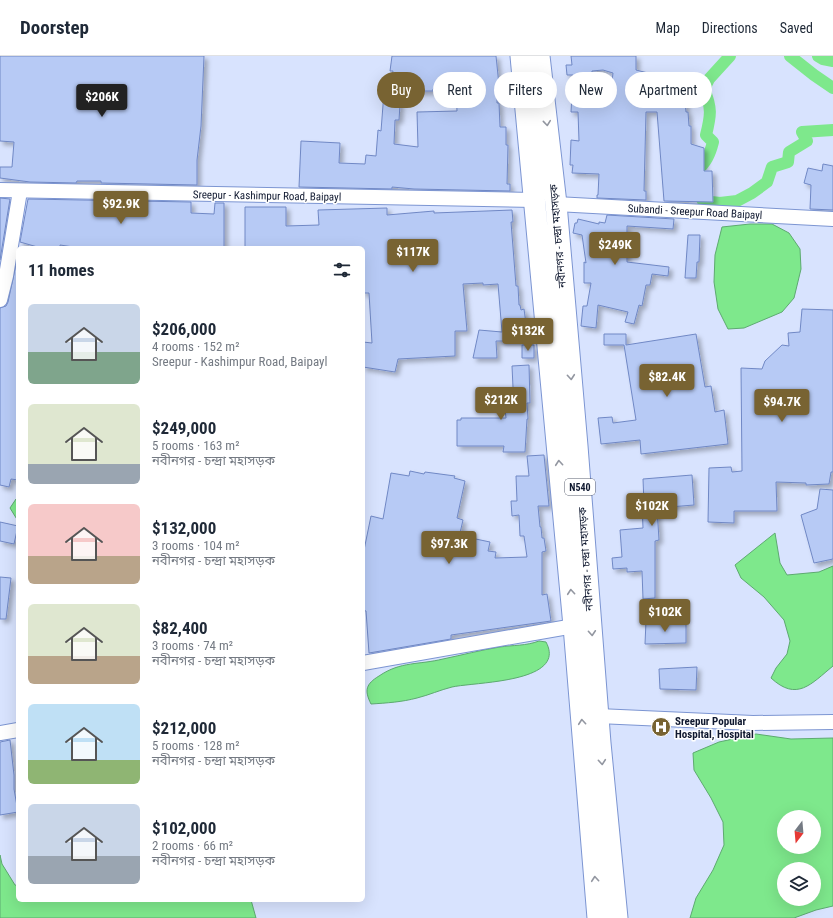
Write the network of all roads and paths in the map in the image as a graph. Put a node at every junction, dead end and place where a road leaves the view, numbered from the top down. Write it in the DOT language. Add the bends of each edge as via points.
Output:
graph roads {
  1 [pos="521,56"];
  2 [pos="539,56"];
  3 [pos="0,190"];
  4 [pos="20,190"];
  5 [pos="534,200"];
  6 [pos="556,204"];
  7 [pos="833,219"];
  8 [pos="0,300"];
  9 [pos="574,626"];
  10 [pos="365,663"];
  11 [pos="598,716"];
  12 [pos="833,722"];
  13 [pos="16,730"];
  14 [pos="0,733"];
  15 [pos="598,918"];
  16 [pos="616,918"];
  1 -- 5 [label="highway, নবীনগর - চন্দ্রা মহাসড়ক / N540"];
  2 -- 6 [label="highway, নবীনগর - চন্দ্রা মহাসড়ক / N540, one-way"];
  3 -- 4 [label="street, Sreepur - Kashimpur Road, Baipayl"];
  4 -- 5 [label="street, Sreepur - Kashimpur Road, Baipayl"];
  4 -- 8 [label="street"];
  9 -- 5 [label="highway, নবীনগর - চন্দ্রা মহাসড়ক / N540, one-way"];
  6 -- 7 [label="street, Subandi - Sreepur Road Baipayl"];
  6 -- 11 [label="highway, নবীনগর - চন্দ্রা মহাসড়ক / N540, one-way"];
  9 -- 10 [label="street"];
  15 -- 9 [label="highway, নবীনগর - চন্দ্রা মহাসড়ক / N540, one-way"];
  11 -- 12 [label="street" via="753,723"];
  11 -- 16 [label="highway, নবীনগর - চন্দ্রা মহাসড়ক / N540, one-way"];
  13 -- 14 [label="street"];
}
